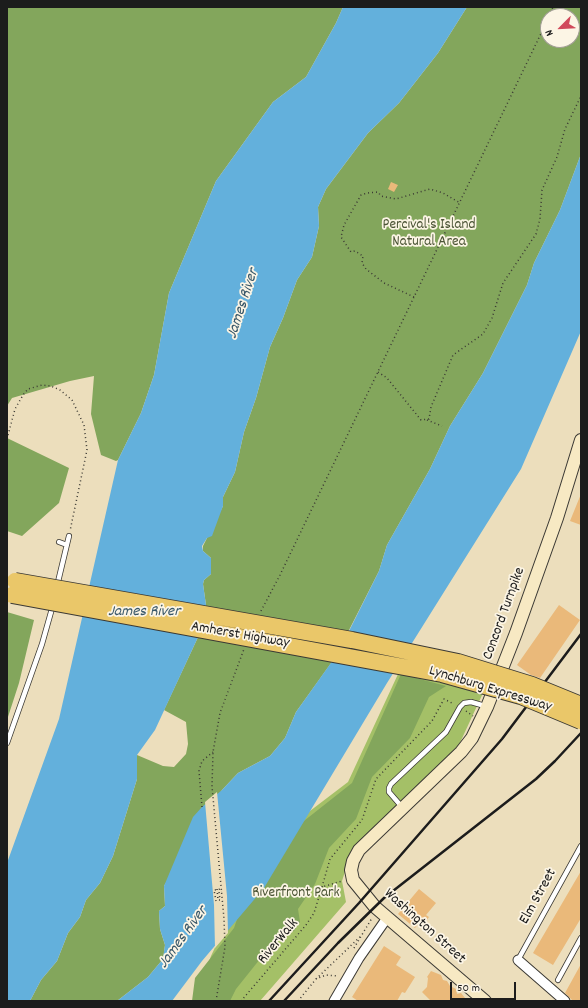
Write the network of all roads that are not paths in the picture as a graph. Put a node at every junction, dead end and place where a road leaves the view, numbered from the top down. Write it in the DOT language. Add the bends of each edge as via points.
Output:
graph roads {
  1 [pos="581,440"];
  2 [pos="69,536"];
  3 [pos="59,542"];
  4 [pos="67,545"];
  5 [pos="14,588"];
  6 [pos="399,657"];
  7 [pos="581,705"];
  8 [pos="487,707"];
  9 [pos="581,721"];
  10 [pos="7,743"];
  11 [pos="403,808"];
  12 [pos="581,846"];
  13 [pos="351,870"];
  14 [pos="386,918"];
  15 [pos="581,938"];
  16 [pos="579,946"];
  17 [pos="518,960"];
  18 [pos="558,980"];
  19 [pos="337,1000"];
  20 [pos="485,1001"];
  21 [pos="565,1001"];
  1 -- 8 [label="street, Concord Turnpike" via="557,518"];
  2 -- 4 [label="lane"];
  3 -- 4 [label="lane"];
  4 -- 10 [label="lane" via="51,617"];
  5 -- 6 [label="highway, Amherst Highway, bridge"];
  6 -- 7 [label="highway, Lynchburg Expressway, bridge" via="458,662 502,675"];
  6 -- 9 [label="highway, Lynchburg Expressway, bridge" via="521,696"];
  8 -- 11 [label="street, Concord Turnpike" via="472,738 461,752"];
  8 -- 11 [label="lane" via="467,702 460,706 446,732 389,788 392,796"];
  11 -- 13 [label="street, Concord Turnpike" via="359,850"];
  12 -- 17 [label="lane, Elm Street"];
  13 -- 14 [label="street, Washington Street" via="357,886"];
  14 -- 19 [label="street" via="359,958"];
  14 -- 20 [label="street, Washington Street"];
  15 -- 16 [label="lane"];
  16 -- 18 [label="lane"];
  17 -- 21 [label="street"];
}
